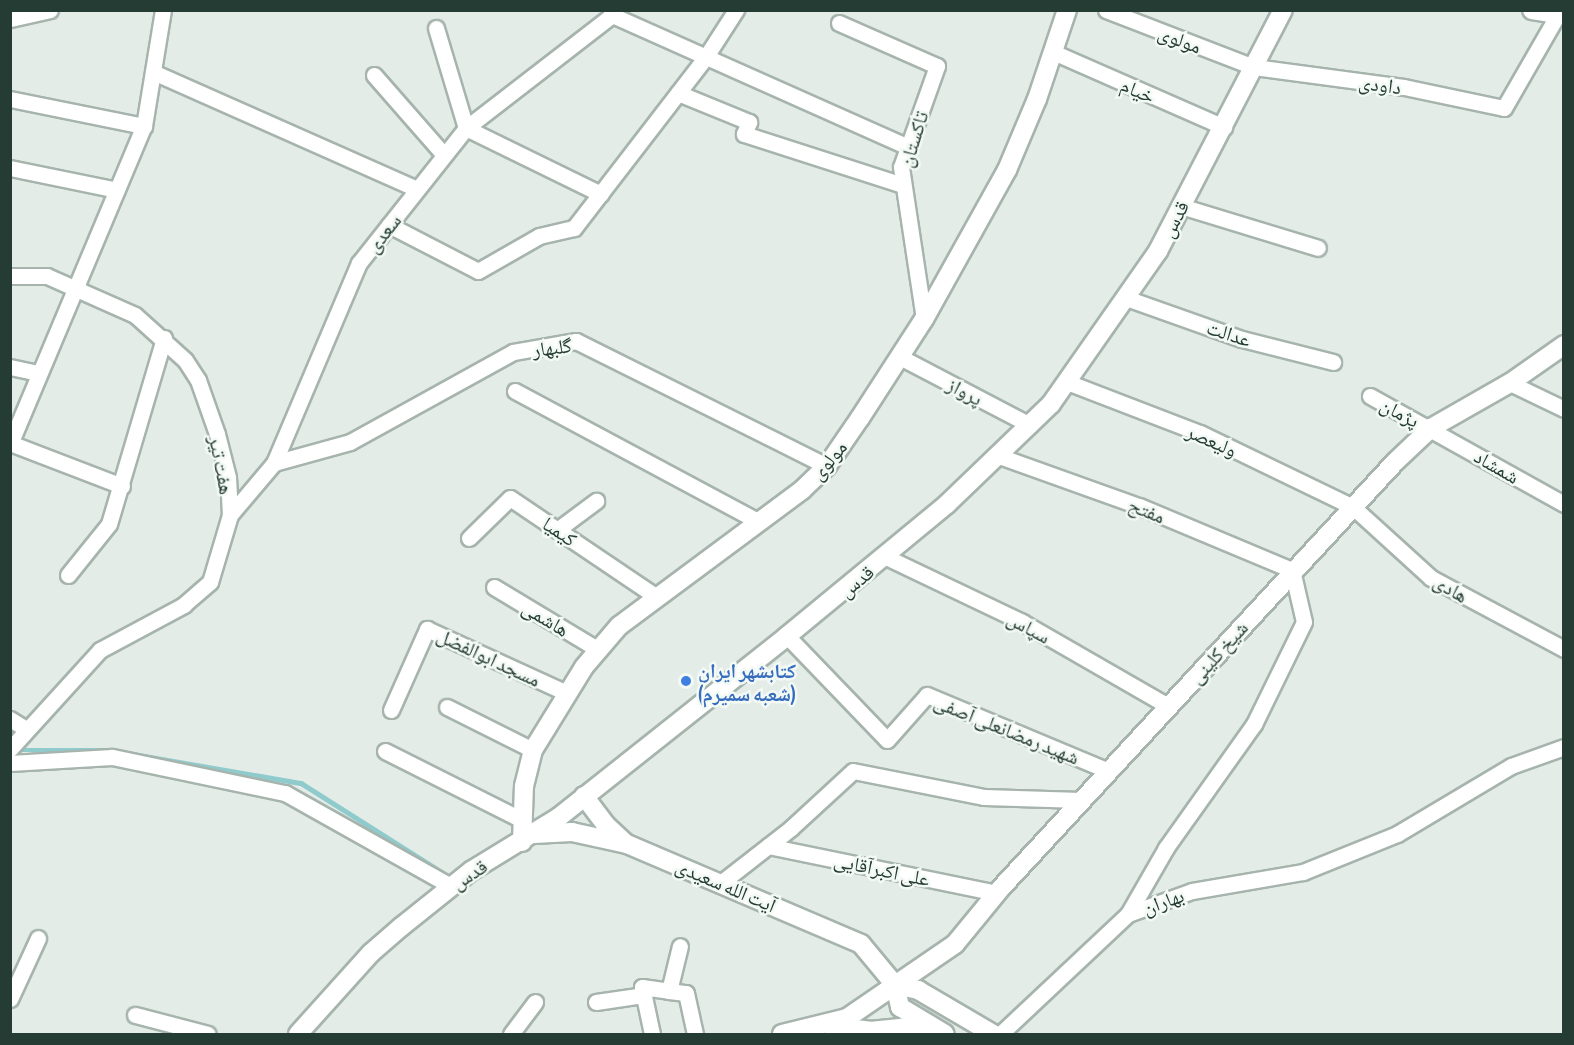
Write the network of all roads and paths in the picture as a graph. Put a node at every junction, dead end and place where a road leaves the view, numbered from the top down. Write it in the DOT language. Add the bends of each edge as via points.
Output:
graph roads {
  1 [pos="50,10"];
  2 [pos="163,10"];
  3 [pos="736,10"];
  4 [pos="1066,10"];
  5 [pos="1106,10"];
  6 [pos="1283,10"];
  7 [pos="1532,10"];
  8 [pos="612,13"];
  9 [pos="1561,15"];
  10 [pos="10,19"];
  11 [pos="839,23"];
  12 [pos="436,28"];
  13 [pos="1053,52"];
  14 [pos="707,55"];
  15 [pos="1254,67"];
  16 [pos="153,72"];
  17 [pos="374,75"];
  18 [pos="678,93"];
  19 [pos="10,99"];
  20 [pos="144,126"];
  21 [pos="1224,127"];
  22 [pos="466,128"];
  23 [pos="908,147"];
  24 [pos="444,155"];
  25 [pos="10,168"];
  26 [pos="903,185"];
  27 [pos="417,189"];
  28 [pos="117,190"];
  29 [pos="601,194"];
  30 [pos="1181,206"];
  31 [pos="389,225"];
  32 [pos="1318,248"];
  33 [pos="10,276"];
  34 [pos="74,288"];
  35 [pos="1126,298"];
  36 [pos="924,319"];
  37 [pos="164,338"];
  38 [pos="1561,350"];
  39 [pos="900,357"];
  40 [pos="1333,362"];
  41 [pos="10,366"];
  42 [pos="39,373"];
  43 [pos="1067,382"];
  44 [pos="1510,383"];
  45 [pos="515,391"];
  46 [pos="1370,396"];
  47 [pos="1563,409"];
  48 [pos="1030,425"];
  49 [pos="1431,428"];
  50 [pos="11,443"];
  51 [pos="999,456"];
  52 [pos="274,463"];
  53 [pos="827,466"];
  54 [pos="122,486"];
  55 [pos="596,501"];
  56 [pos="1563,504"];
  57 [pos="1353,507"];
  58 [pos="230,515"];
  59 [pos="757,521"];
  60 [pos="557,530"];
  61 [pos="469,538"];
  62 [pos="886,557"];
  63 [pos="1292,570"];
  64 [pos="68,574"];
  65 [pos="494,587"];
  66 [pos="657,597"];
  67 [pos="787,636"];
  68 [pos="1563,649"];
  69 [pos="599,650"];
  70 [pos="567,693"];
  71 [pos="1168,706"];
  72 [pos="447,707"];
  73 [pos="391,711"];
  74 [pos="10,719"];
  75 [pos="26,729"];
  76 [pos="12,747"];
  77 [pos="1563,747"];
  78 [pos="533,750"];
  79 [pos="385,751"];
  80 [pos="10,763"];
  81 [pos="1109,771"];
  82 [pos="584,796"];
  83 [pos="1081,800"];
  84 [pos="526,832"];
  85 [pos="627,844"];
  86 [pos="768,846"];
  87 [pos="722,882"];
  88 [pos="451,886"];
  89 [pos="996,893"];
  90 [pos="1128,915"];
  91 [pos="38,938"];
  92 [pos="680,946"];
  93 [pos="895,985"];
  94 [pos="669,991"];
  95 [pos="644,995"];
  96 [pos="10,999"];
  97 [pos="534,1002"];
  98 [pos="596,1002"];
  99 [pos="135,1015"];
  100 [pos="826,1025"];
  101 [pos="937,1030"];
  102 [pos="208,1035"];
  103 [pos="298,1035"];
  104 [pos="511,1035"];
  105 [pos="652,1035"];
  106 [pos="695,1035"];
  107 [pos="783,1035"];
  108 [pos="993,1035"];
  109 [pos="1000,1035"];
  1 -- 10 [label="street"];
  2 -- 16 [label="street"];
  3 -- 14 [label="street"];
  4 -- 13 [label="street, مولوی"];
  5 -- 15 [label="street, مولوی"];
  6 -- 15 [label="street, قدس"];
  7 -- 9 [label="street"];
  8 -- 14 [label="street"];
  8 -- 22 [label="street, سعدی"];
  9 -- 15 [label="street, داودی" via="1504,108 1404,87"];
  11 -- 23 [label="street, تاکستان" via="937,66"];
  12 -- 22 [label="street"];
  13 -- 21 [label="street, خیام"];
  13 -- 36 [label="street, مولوی" via="1007,170"];
  14 -- 18 [label="street"];
  14 -- 23 [label="street"];
  15 -- 21 [label="street, قدس"];
  16 -- 20 [label="street"];
  16 -- 27 [label="street"];
  17 -- 24 [label="street"];
  18 -- 26 [label="street" via="749,122 744,134"];
  18 -- 29 [label="street"];
  19 -- 20 [label="street"];
  20 -- 28 [label="street"];
  21 -- 30 [label="street, قدس"];
  22 -- 24 [label="street, سعدی"];
  22 -- 29 [label="street"];
  23 -- 26 [label="street, تاکستان" via="901,166"];
  24 -- 27 [label="street, سعدی"];
  25 -- 28 [label="street"];
  26 -- 36 [label="street, تاکستان"];
  27 -- 31 [label="street, سعدی"];
  28 -- 34 [label="street"];
  29 -- 31 [label="street" via="574,228 539,236 478,272"];
  30 -- 32 [label="street"];
  30 -- 35 [label="street, قدس"];
  31 -- 52 [label="street, سعدی" via="359,263"];
  33 -- 34 [label="street, هفت تیر" via="47,276"];
  34 -- 37 [label="street, هفت تیر" via="135,315"];
  34 -- 42 [label="street"];
  35 -- 40 [label="street, عدالت" via="1242,339"];
  35 -- 43 [label="street, قدس"];
  36 -- 39 [label="street, مولوی"];
  37 -- 54 [label="street"];
  37 -- 58 [label="street, هفت تیر" via="198,380 228,477"];
  38 -- 44 [label="street, شیخ کلینی"];
  39 -- 48 [label="street, پرواز"];
  39 -- 53 [label="street, مولوی"];
  41 -- 42 [label="street"];
  42 -- 50 [label="street"];
  43 -- 48 [label="street, قدس"];
  43 -- 57 [label="street, ولیعصر" via="1200,433"];
  44 -- 47 [label="street"];
  44 -- 49 [label="street, شیخ کلینی"];
  45 -- 59 [label="street"];
  46 -- 49 [label="street, پژمان"];
  48 -- 51 [label="street, قدس"];
  49 -- 56 [label="street, شمشاد"];
  49 -- 57 [label="street, شیخ کلینی"];
  50 -- 54 [label="street"];
  51 -- 62 [label="street, قدس"];
  51 -- 63 [label="street, مفتح" via="1139,506"];
  52 -- 53 [label="street, گلبهار" via="350,442 513,352 576,341"];
  52 -- 58 [label="street, سعدی"];
  53 -- 59 [label="street, مولوی" via="802,490"];
  54 -- 64 [label="street" via="109,524"];
  55 -- 60 [label="street"];
  57 -- 63 [label="street, شیخ کلینی"];
  57 -- 68 [label="street, هادی" via="1431,578"];
  58 -- 75 [label="street, هفت تیر" via="210,582 184,606 100,650"];
  59 -- 66 [label="street, مولوی"];
  60 -- 61 [label="street, کیمیا" via="510,498"];
  60 -- 66 [label="street, کیمیا"];
  62 -- 67 [label="street, قدس"];
  62 -- 71 [label="street, سپاس" via="1022,622"];
  63 -- 71 [label="street, شیخ کلینی"];
  63 -- 90 [label="street, بهاران" via="1304,622 1254,724 1166,848"];
  65 -- 69 [label="street, هاشمی"];
  66 -- 69 [label="street, مولوی" via="619,626"];
  67 -- 81 [label="street, شهید رمضانعلی آصفی" via="886,740 927,695"];
  67 -- 82 [label="street, قدس"];
  69 -- 70 [label="street, مولوی"];
  70 -- 73 [label="street, مسجد ابوالفضل" via="427,629"];
  70 -- 78 [label="street, مولوی"];
  71 -- 81 [label="street, شیخ کلینی"];
  72 -- 78 [label="street"];
  74 -- 75 [label="street"];
  75 -- 76 [label="street, هفت تیر"];
  77 -- 90 [label="street, بهاران" via="1511,766 1397,834 1303,872 1192,891"];
  78 -- 84 [label="street, مولوی" via="524,786"];
  79 -- 84 [label="street"];
  80 -- 88 [label="street" via="112,757 285,794"];
  81 -- 83 [label="street, شیخ کلینی"];
  82 -- 84 [label="street, قدس"];
  82 -- 85 [label="street"];
  83 -- 86 [label="street" via="984,797 853,771"];
  83 -- 89 [label="street, شیخ کلینی"];
  84 -- 85 [label="street, آیت الله سعیدی" via="572,832"];
  84 -- 88 [label="street, قدس"];
  85 -- 87 [label="street, آیت الله سعیدی"];
  86 -- 87 [label="street"];
  86 -- 89 [label="street, علی اکبرآقایی"];
  87 -- 93 [label="street, آیت الله سعیدی" via="861,944"];
  88 -- 103 [label="street, قدس" via="371,953"];
  89 -- 93 [label="street, شیخ کلینی" via="955,944"];
  90 -- 109 [label="street"];
  91 -- 96 [label="street"];
  92 -- 94 [label="street"];
  93 -- 100 [label="street, شیخ کلینی" via="847,1018"];
  93 -- 101 [label="street, آیت الله سعیدی" via="900,1007"];
  93 -- 108 [label="street" via="918,990"];
  94 -- 95 [label="street" via="642,987"];
  94 -- 106 [label="street" via="686,993"];
  95 -- 98 [label="street"];
  95 -- 105 [label="street"];
  97 -- 104 [label="street"];
  99 -- 102 [label="street"];
  100 -- 101 [label="street" via="870,1031"];
  100 -- 107 [label="street"];
}
